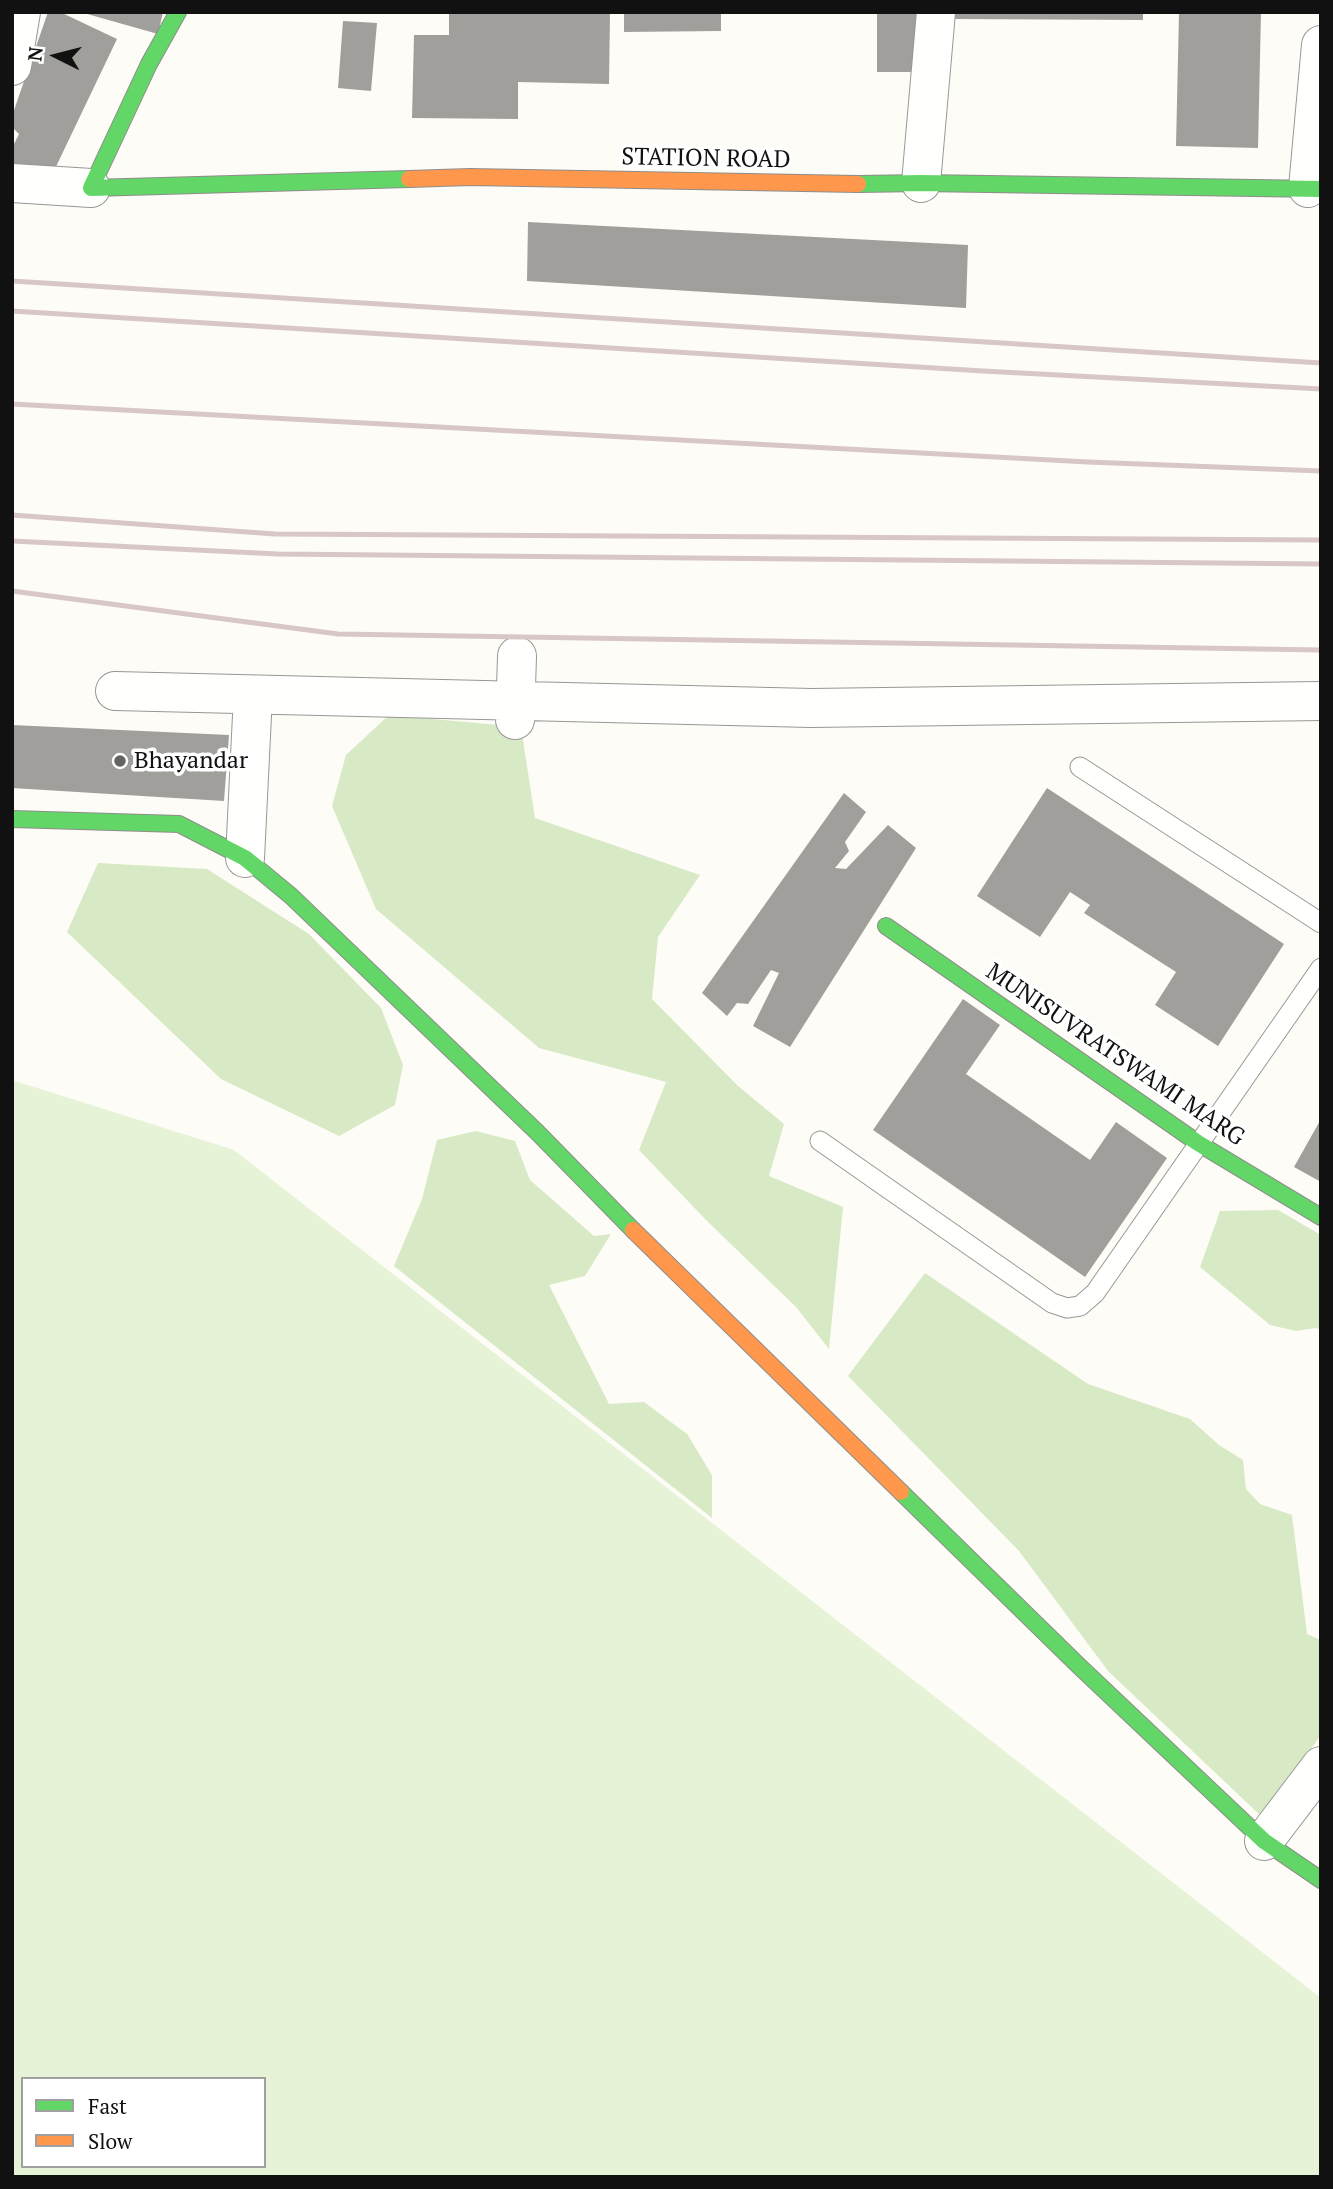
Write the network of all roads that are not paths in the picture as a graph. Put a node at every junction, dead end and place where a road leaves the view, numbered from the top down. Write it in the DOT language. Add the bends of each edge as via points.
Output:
graph roads {
  1 [pos="22,12"];
  2 [pos="178,12"];
  3 [pos="936,12"];
  4 [pos="1321,45"];
  5 [pos="12,66"];
  6 [pos="12,183"];
  7 [pos="922,183"];
  8 [pos="91,188"];
  9 [pos="1314,188"];
  10 [pos="517,656"];
  11 [pos="115,691"];
  12 [pos="253,695"];
  13 [pos="1317,695"];
  14 [pos="516,711"];
  15 [pos="1080,766"];
  16 [pos="12,819"];
  17 [pos="245,858"];
  18 [pos="1321,923"];
  19 [pos="886,926"];
  20 [pos="1321,968"];
  21 [pos="820,1141"];
  22 [pos="1198,1143"];
  23 [pos="1321,1217"];
  24 [pos="1321,1766"];
  25 [pos="1264,1841"];
  26 [pos="1321,1880"];
  1 -- 5 [label="street"];
  2 -- 8 [label="street"];
  3 -- 7 [label="street"];
  4 -- 9 [label="street"];
  6 -- 8 [label="street"];
  7 -- 8 [label="street, STATION ROAD" via="470,177"];
  7 -- 9 [label="street, STATION ROAD"];
  10 -- 14 [label="street"];
  11 -- 12 [label="street"];
  12 -- 14 [label="street"];
  12 -- 17 [label="street"];
  13 -- 14 [label="street"];
  15 -- 18 [label="lane"];
  16 -- 17 [label="street" via="179,824"];
  17 -- 25 [label="street" via="538,1133 982,1574"];
  19 -- 22 [label="street, MUNISUVRATSWAMI MARG"];
  20 -- 22 [label="lane"];
  21 -- 22 [label="lane" via="1052,1303 1067,1308 1080,1306 1095,1293"];
  22 -- 23 [label="street, MUNISUVRATSWAMI MARG"];
  24 -- 25 [label="street"];
  25 -- 26 [label="street"];
}
